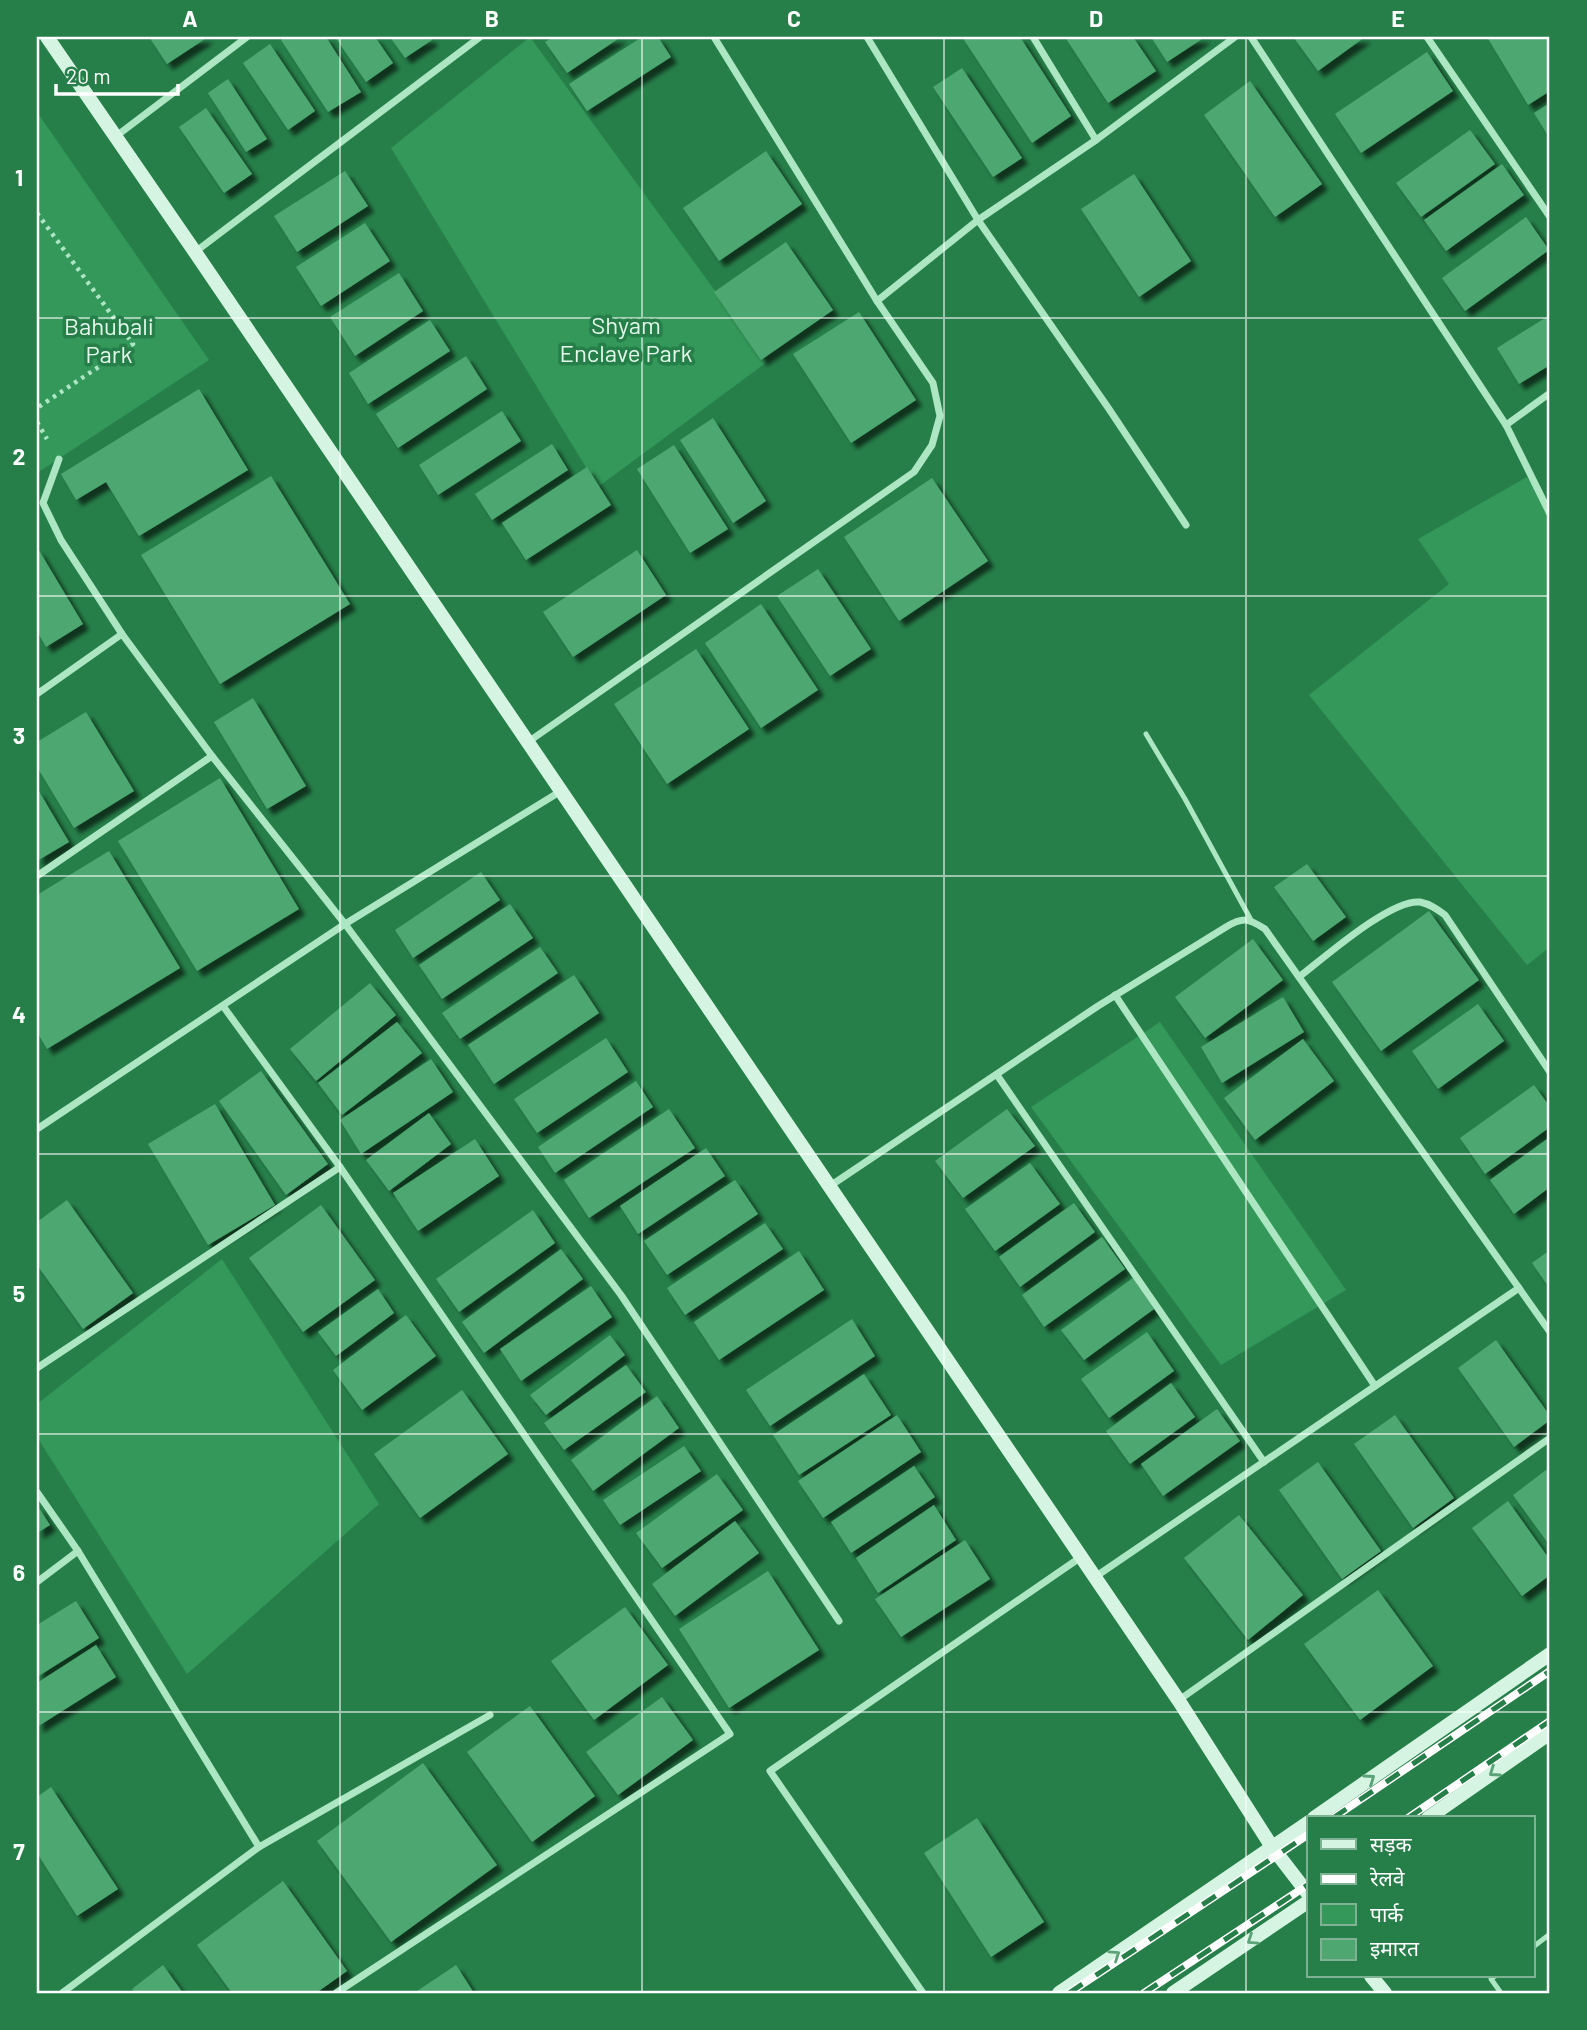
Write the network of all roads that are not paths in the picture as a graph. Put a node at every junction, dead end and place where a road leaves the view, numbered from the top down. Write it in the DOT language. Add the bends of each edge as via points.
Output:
graph roads {
  1 [pos="47,37"];
  2 [pos="247,37"];
  3 [pos="480,37"];
  4 [pos="715,37"];
  5 [pos="867,37"];
  6 [pos="1033,37"];
  7 [pos="1236,37"];
  8 [pos="1251,37"];
  9 [pos="1427,37"];
  10 [pos="115,137"];
  11 [pos="1096,140"];
  12 [pos="1550,217"];
  13 [pos="978,220"];
  14 [pos="195,252"];
  15 [pos="877,301"];
  16 [pos="1550,393"];
  17 [pos="1506,425"];
  18 [pos="59,458"];
  19 [pos="40,505"];
  20 [pos="1550,514"];
  21 [pos="1186,525"];
  22 [pos="122,634"];
  23 [pos="37,694"];
  24 [pos="1146,734"];
  25 [pos="528,742"];
  26 [pos="212,756"];
  27 [pos="561,791"];
  28 [pos="37,876"];
  29 [pos="1251,920"];
  30 [pos="345,924"];
  31 [pos="1299,977"];
  32 [pos="1115,995"];
  33 [pos="223,1006"];
  34 [pos="1550,1072"];
  35 [pos="996,1075"];
  36 [pos="37,1129"];
  37 [pos="340,1167"];
  38 [pos="830,1186"];
  39 [pos="1518,1288"];
  40 [pos="1550,1332"];
  41 [pos="37,1368"];
  42 [pos="1375,1386"];
  43 [pos="1550,1438"];
  44 [pos="1264,1462"];
  45 [pos="37,1492"];
  46 [pos="78,1551"];
  47 [pos="1081,1557"];
  48 [pos="1095,1577"];
  49 [pos="37,1582"];
  50 [pos="839,1621"];
  51 [pos="1550,1654"];
  52 [pos="1179,1700"];
  53 [pos="490,1715"];
  54 [pos="1550,1733"];
  55 [pos="1317,1816"];
  56 [pos="1431,1816"];
  57 [pos="1307,1823"];
  58 [pos="259,1847"];
  59 [pos="1272,1847"];
  60 [pos="1307,1892"];
  61 [pos="1307,1902"];
  62 [pos="1550,1934"];
  63 [pos="1534,1946"];
  64 [pos="1373,1978"];
  65 [pos="1492,1978"];
  66 [pos="62,1993"];
  67 [pos="336,1993"];
  68 [pos="923,1993"];
  69 [pos="1059,1993"];
  70 [pos="1173,1993"];
  71 [pos="1385,1993"];
  72 [pos="1501,1993"];
  1 -- 10 [label="street"];
  2 -- 10 [label="street"];
  3 -- 14 [label="street"];
  4 -- 15 [label="street"];
  5 -- 13 [label="street"];
  6 -- 11 [label="street"];
  7 -- 11 [label="street"];
  8 -- 17 [label="street"];
  9 -- 12 [label="street"];
  10 -- 14 [label="street"];
  11 -- 13 [label="street"];
  13 -- 15 [label="street"];
  13 -- 21 [label="street"];
  14 -- 25 [label="street"];
  15 -- 25 [label="street" via="933,383 940,416 932,445 914,472"];
  16 -- 17 [label="street"];
  17 -- 20 [label="street"];
  18 -- 19 [label="street"];
  19 -- 22 [label="street"];
  22 -- 23 [label="street"];
  22 -- 26 [label="street"];
  24 -- 29 [label="lane"];
  25 -- 27 [label="street"];
  26 -- 28 [label="street"];
  26 -- 30 [label="street"];
  27 -- 30 [label="street"];
  27 -- 38 [label="street"];
  29 -- 31 [label="street" via="1265,929"];
  29 -- 32 [label="street" via="1237,920"];
  30 -- 33 [label="street"];
  30 -- 50 [label="street" via="621,1295"];
  31 -- 34 [label="street" via="1379,916 1419,902 1434,906 1445,915"];
  31 -- 39 [label="street"];
  32 -- 35 [label="street"];
  32 -- 42 [label="street"];
  33 -- 36 [label="street"];
  33 -- 37 [label="street"];
  35 -- 38 [label="street"];
  35 -- 44 [label="street"];
  37 -- 41 [label="street"];
  37 -- 67 [label="street" via="730,1734"];
  38 -- 47 [label="street"];
  39 -- 40 [label="street"];
  39 -- 42 [label="street"];
  42 -- 44 [label="street"];
  43 -- 52 [label="street"];
  44 -- 48 [label="street"];
  45 -- 46 [label="street"];
  46 -- 49 [label="street"];
  46 -- 58 [label="street"];
  47 -- 48 [label="street"];
  47 -- 68 [label="street" via="770,1771"];
  48 -- 52 [label="street"];
  55 -- 51 [label="street, one-way"];
  52 -- 59 [label="street"];
  53 -- 58 [label="street"];
  54 -- 56 [label="street, one-way"];
  57 -- 59 [label="street"];
  58 -- 66 [label="street"];
  59 -- 60 [label="street"];
  69 -- 59 [label="street, one-way"];
  61 -- 70 [label="street, one-way"];
  62 -- 63 [label="lane"];
  64 -- 71 [label="street"];
  65 -- 72 [label="lane"];
}
